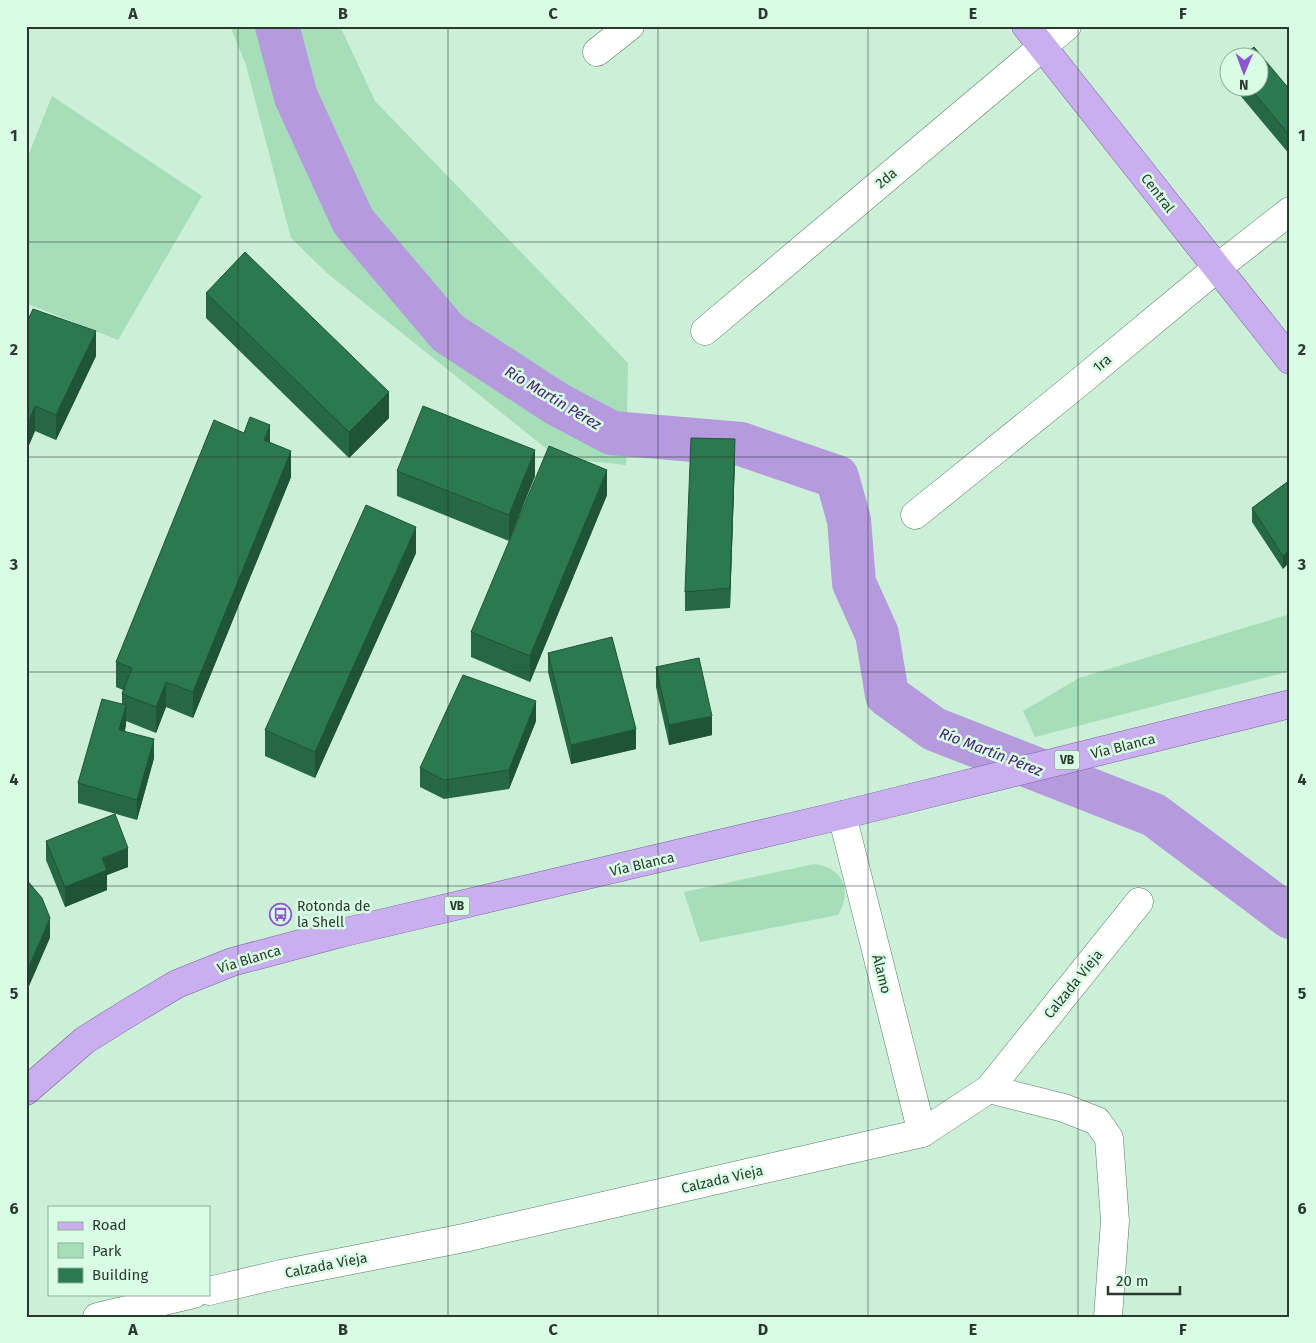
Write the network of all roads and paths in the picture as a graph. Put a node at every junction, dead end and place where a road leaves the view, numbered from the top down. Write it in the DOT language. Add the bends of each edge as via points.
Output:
graph roads {
  1 [pos="630,26"];
  2 [pos="1067,26"];
  3 [pos="1034,36"];
  4 [pos="597,52"];
  5 [pos="1290,211"];
  6 [pos="1217,268"];
  7 [pos="705,331"];
  8 [pos="1290,360"];
  9 [pos="915,515"];
  10 [pos="1290,704"];
  11 [pos="842,816"];
  12 [pos="1139,902"];
  13 [pos="989,1089"];
  14 [pos="26,1091"];
  15 [pos="922,1133"];
  16 [pos="210,1291"];
  17 [pos="186,1296"];
  18 [pos="97,1317"];
  19 [pos="1108,1317"];
  1 -- 4 [label="street"];
  2 -- 3 [label="street, 2da"];
  3 -- 6 [label="main road, Central"];
  3 -- 7 [label="street, 2da"];
  5 -- 6 [label="street, 1ra"];
  6 -- 8 [label="main road, Central"];
  6 -- 9 [label="street, 1ra"];
  10 -- 11 [label="main road, Vía Blanca / VB"];
  11 -- 14 [label="main road, Vía Blanca / VB" via="341,933 232,962 177,984 85,1040"];
  11 -- 15 [label="street, Álamo"];
  12 -- 13 [label="street, Calzada Vieja"];
  13 -- 15 [label="street, Calzada Vieja"];
  13 -- 19 [label="street" via="1064,1108 1097,1121 1109,1138 1115,1221"];
  15 -- 16 [label="street, Calzada Vieja" via="464,1238"];
  17 -- 18 [label="street"];
}
